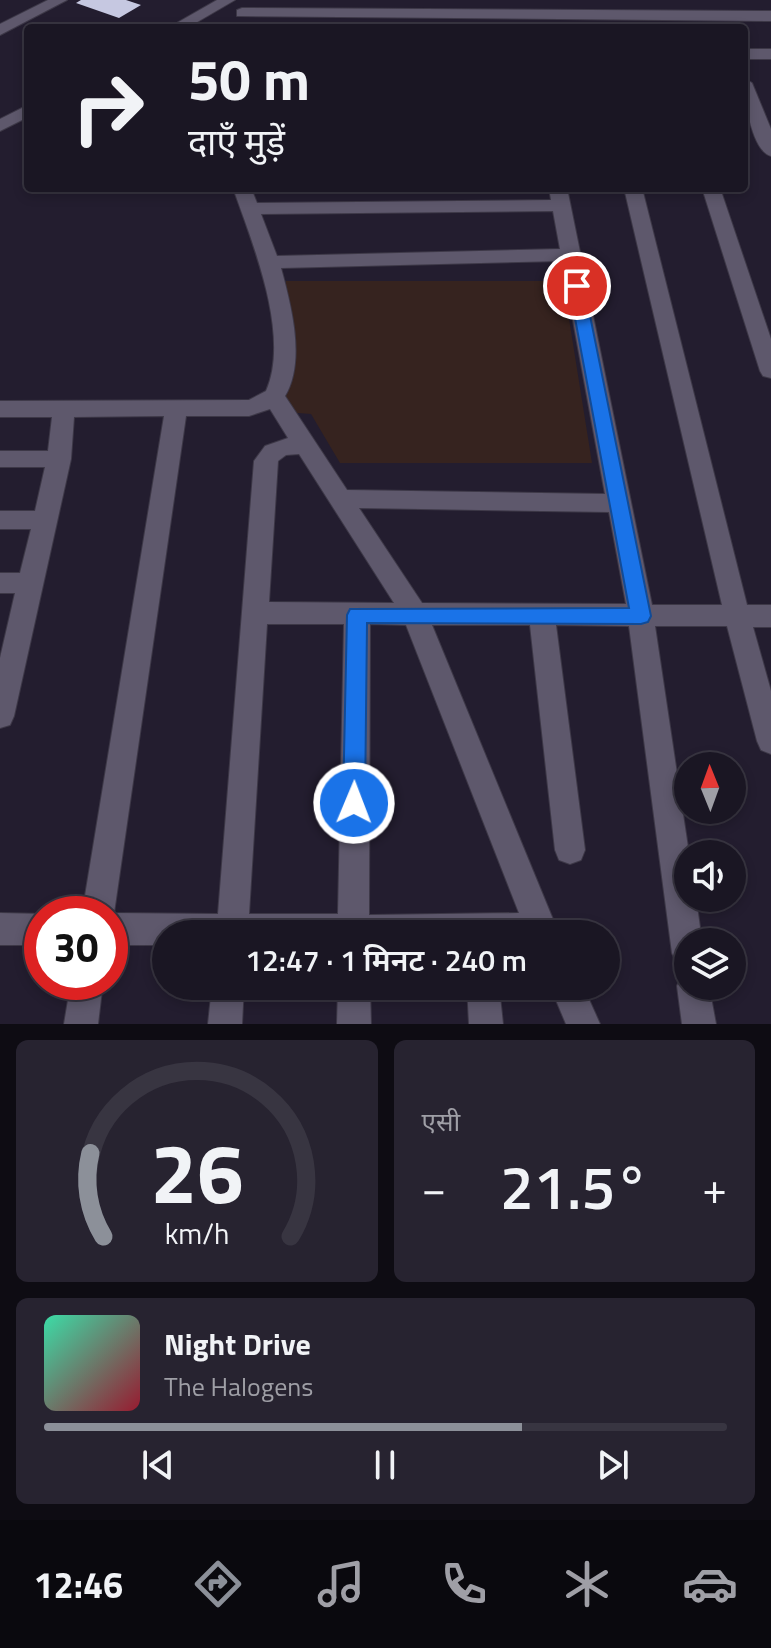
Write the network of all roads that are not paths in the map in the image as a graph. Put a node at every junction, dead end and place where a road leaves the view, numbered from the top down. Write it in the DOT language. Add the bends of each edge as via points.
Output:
graph roads {
  1 [pos="60,0"];
  2 [pos="228,0"];
  3 [pos="715,0"];
  4 [pos="242,14"];
  5 [pos="448,14"];
  6 [pos="771,16"];
  7 [pos="723,22"];
  8 [pos="14,23"];
  9 [pos="183,24"];
  10 [pos="0,30"];
  11 [pos="748,54"];
  12 [pos="771,54"];
  13 [pos="748,89"];
  14 [pos="771,91"];
  15 [pos="748,96"];
  16 [pos="24,112"];
  17 [pos="0,126"];
  18 [pos="748,141"];
  19 [pos="770,144"];
  20 [pos="244,192"];
  21 [pos="634,192"];
  22 [pos="712,192"];
  23 [pos="559,196"];
  24 [pos="250,209"];
  25 [pos="570,255"];
  26 [pos="270,262"];
  27 [pos="771,371"];
  28 [pos="275,399"];
  29 [pos="0,409"];
  30 [pos="176,409"];
  31 [pos="64,410"];
  32 [pos="306,445"];
  33 [pos="0,459"];
  34 [pos="59,459"];
  35 [pos="340,499"];
  36 [pos="619,503"];
  37 [pos="0,520"];
  38 [pos="45,520"];
  39 [pos="0,583"];
  40 [pos="30,583"];
  41 [pos="255,613"];
  42 [pos="357,615"];
  43 [pos="416,616"];
  44 [pos="542,616"];
  45 [pos="641,616"];
  46 [pos="737,616"];
  47 [pos="771,616"];
  48 [pos="7,654"];
  49 [pos="0,716"];
  50 [pos="771,741"];
  51 [pos="570,850"];
  52 [pos="101,896"];
  53 [pos="233,920"];
  54 [pos="353,920"];
  55 [pos="537,920"];
  56 [pos="685,928"];
  57 [pos="0,929"];
  58 [pos="24,929"];
  59 [pos="128,929"];
  60 [pos="152,930"];
  61 [pos="84,1000"];
  62 [pos="227,1000"];
  63 [pos="354,1000"];
  64 [pos="484,1000"];
  65 [pos="572,1000"];
  66 [pos="695,1000"];
  67 [pos="81,1024"];
  68 [pos="225,1024"];
  69 [pos="354,1024"];
  70 [pos="486,1024"];
  71 [pos="583,1024"];
  72 [pos="699,1024"];
  1 -- 8 [label="street"];
  2 -- 9 [label="street"];
  3 -- 7 [label="street"];
  4 -- 5 [label="street"];
  5 -- 7 [label="street"];
  6 -- 7 [label="street"];
  8 -- 10 [label="street"];
  11 -- 12 [label="street"];
  13 -- 14 [label="street"];
  15 -- 19 [label="street"];
  16 -- 17 [label="street"];
  18 -- 19 [label="street"];
  20 -- 24 [label="street"];
  21 -- 46 [label="street"];
  22 -- 27 [label="street"];
  23 -- 24 [label="street"];
  23 -- 25 [label="street"];
  24 -- 26 [label="street"];
  25 -- 26 [label="street"];
  25 -- 36 [label="street"];
  26 -- 28 [label="street" via="283,312 282,378"];
  28 -- 30 [label="street" via="249,408"];
  28 -- 32 [label="street"];
  29 -- 31 [label="street"];
  30 -- 31 [label="street"];
  30 -- 52 [label="street"];
  31 -- 34 [label="street"];
  32 -- 35 [label="street"];
  32 -- 41 [label="street" via="279,447 266,461"];
  33 -- 34 [label="street"];
  34 -- 38 [label="street"];
  35 -- 36 [label="street"];
  35 -- 43 [label="street"];
  36 -- 45 [label="street"];
  37 -- 38 [label="street"];
  38 -- 40 [label="street"];
  39 -- 40 [label="street"];
  40 -- 48 [label="street"];
  41 -- 42 [label="street"];
  41 -- 53 [label="street"];
  42 -- 43 [label="street"];
  42 -- 54 [label="street"];
  43 -- 44 [label="street"];
  43 -- 55 [label="street"];
  44 -- 45 [label="street"];
  44 -- 51 [label="street"];
  45 -- 46 [label="street"];
  45 -- 56 [label="street"];
  46 -- 47 [label="street"];
  46 -- 50 [label="street"];
  48 -- 49 [label="street"];
  57 -- 58 [label="street"];
  59 -- 60 [label="street"];
  61 -- 67 [label="street"];
  62 -- 68 [label="street"];
  63 -- 69 [label="street"];
  64 -- 70 [label="street"];
  65 -- 71 [label="street"];
  66 -- 72 [label="street"];
}
